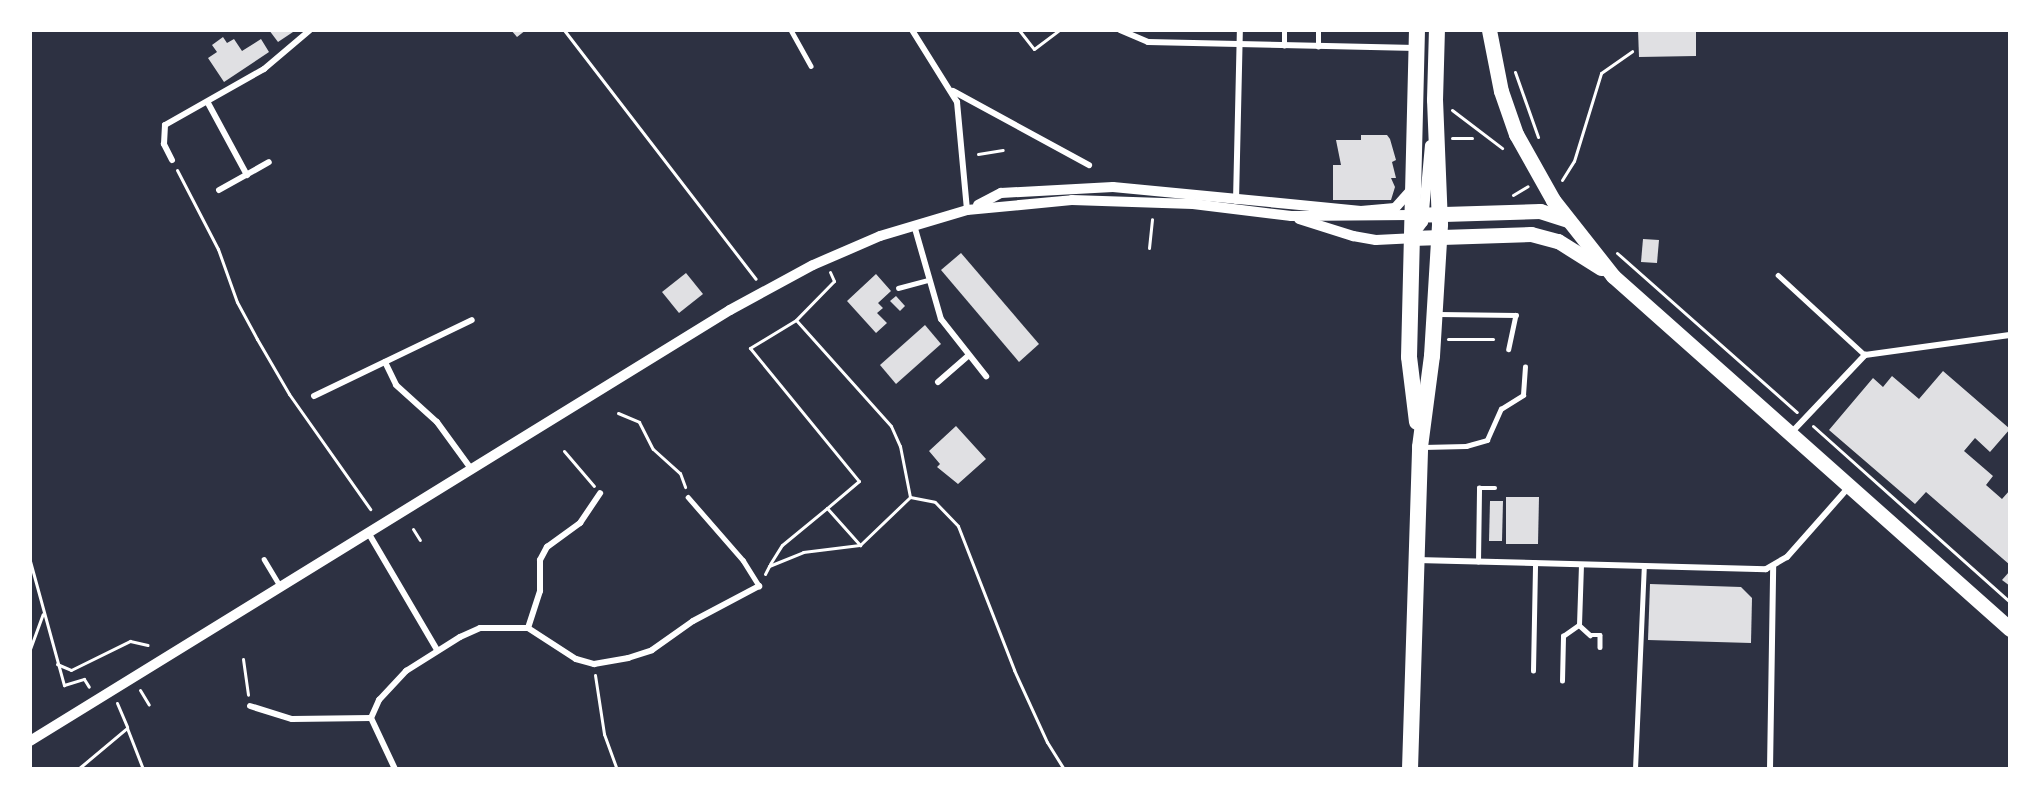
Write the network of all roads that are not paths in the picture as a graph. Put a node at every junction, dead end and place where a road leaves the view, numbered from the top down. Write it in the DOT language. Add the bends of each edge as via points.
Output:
graph roads {
  1 [pos="310,30"];
  2 [pos="791,30"];
  3 [pos="912,30"];
  4 [pos="1120,30"];
  5 [pos="1239,30"];
  6 [pos="1284,30"];
  7 [pos="1318,30"];
  8 [pos="1418,30"];
  9 [pos="1437,30"];
  10 [pos="1482,30"];
  11 [pos="1489,30"];
  12 [pos="1239,46"];
  13 [pos="1284,46"];
  14 [pos="1318,47"];
  15 [pos="1417,48"];
  16 [pos="1490,48"];
  17 [pos="811,66"];
  18 [pos="952,91"];
  19 [pos="208,103"];
  20 [pos="172,160"];
  21 [pos="269,162"];
  22 [pos="1089,165"];
  23 [pos="247,175"];
  24 [pos="1412,189"];
  25 [pos="219,190"];
  26 [pos="1236,203"];
  27 [pos="967,210"];
  28 [pos="1425,214"];
  29 [pos="1291,216"];
  30 [pos="1567,220"];
  31 [pos="914,224"];
  32 [pos="1438,236"];
  33 [pos="1411,238"];
  34 [pos="1778,275"];
  35 [pos="1613,276"];
  36 [pos="928,280"];
  37 [pos="898,288"];
  38 [pos="1434,314"];
  39 [pos="472,320"];
  40 [pos="2010,335"];
  41 [pos="1509,349"];
  42 [pos="1865,355"];
  43 [pos="968,356"];
  44 [pos="385,362"];
  45 [pos="1525,367"];
  46 [pos="986,376"];
  47 [pos="938,381"];
  48 [pos="314,396"];
  49 [pos="1791,434"];
  50 [pos="1420,447"];
  51 [pos="472,471"];
  52 [pos="1849,487"];
  53 [pos="1495,488"];
  54 [pos="600,493"];
  55 [pos="688,497"];
  56 [pos="369,534"];
  57 [pos="264,559"];
  58 [pos="1416,560"];
  59 [pos="1478,562"];
  60 [pos="1535,563"];
  61 [pos="1581,565"];
  62 [pos="1644,566"];
  63 [pos="1773,567"];
  64 [pos="759,586"];
  65 [pos="281,587"];
  66 [pos="1579,625"];
  67 [pos="528,628"];
  68 [pos="2010,629"];
  69 [pos="1600,646"];
  70 [pos="437,650"];
  71 [pos="1533,671"];
  72 [pos="1562,681"];
  73 [pos="250,706"];
  74 [pos="371,718"];
  75 [pos="30,741"];
  76 [pos="395,769"];
  77 [pos="1410,769"];
  78 [pos="1635,769"];
  79 [pos="1770,769"];
  1 -- 19 [label="street" via="264,69"];
  2 -- 17 [label="lane"];
  3 -- 18 [label="street"];
  4 -- 12 [label="street" via="1148,42"];
  5 -- 12 [label="street"];
  6 -- 13 [label="lane"];
  7 -- 14 [label="lane"];
  8 -- 15 [label="highway"];
  9 -- 28 [label="highway"];
  10 -- 16 [label="main road"];
  11 -- 16 [label="main road"];
  12 -- 13 [label="street"];
  12 -- 26 [label="street"];
  13 -- 14 [label="street"];
  14 -- 15 [label="street"];
  15 -- 24 [label="highway"];
  16 -- 30 [label="main road" via="1516,134"];
  18 -- 22 [label="street"];
  18 -- 27 [label="street" via="961,115"];
  19 -- 20 [label="street" via="165,125 164,144"];
  19 -- 23 [label="street"];
  21 -- 23 [label="street"];
  23 -- 25 [label="street"];
  24 -- 26 [label="street" via="1395,208 1361,210"];
  24 -- 28 [label="highway"];
  26 -- 27 [label="street" via="1095,199"];
  26 -- 29 [label="street"];
  27 -- 31 [label="street"];
  28 -- 29 [label="street"];
  28 -- 30 [label="main road" via="1540,210"];
  28 -- 32 [label="highway"];
  28 -- 33 [label="highway"];
  29 -- 33 [label="street" via="1326,230 1384,240"];
  30 -- 35 [label="main road"];
  31 -- 36 [label="street"];
  31 -- 51 [label="street" via="842,251 764,290"];
  32 -- 33 [label="main road"];
  32 -- 35 [label="main road" via="1546,236"];
  32 -- 38 [label="highway"];
  33 -- 50 [label="highway" via="1409,357"];
  34 -- 42 [label="lane"];
  35 -- 49 [label="main road"];
  36 -- 37 [label="lane"];
  36 -- 43 [label="street" via="941,319"];
  38 -- 41 [label="lane" via="1516,315"];
  38 -- 50 [label="highway"];
  39 -- 44 [label="street"];
  40 -- 42 [label="street"];
  42 -- 49 [label="street"];
  43 -- 46 [label="street"];
  43 -- 47 [label="street"];
  44 -- 48 [label="street"];
  44 -- 51 [label="street" via="396,385 437,422"];
  45 -- 50 [label="lane" via="1523,395 1501,409 1486,440 1466,446"];
  49 -- 52 [label="main road"];
  50 -- 58 [label="highway"];
  51 -- 56 [label="street"];
  52 -- 63 [label="street" via="1787,557"];
  52 -- 68 [label="main road"];
  53 -- 59 [label="lane" via="1479,488"];
  54 -- 67 [label="street" via="580,522 547,547 540,560 540,591"];
  55 -- 64 [label="lane" via="743,560"];
  56 -- 65 [label="street"];
  56 -- 70 [label="street"];
  57 -- 65 [label="lane"];
  58 -- 59 [label="street"];
  58 -- 77 [label="highway"];
  59 -- 60 [label="street"];
  60 -- 61 [label="street"];
  60 -- 71 [label="lane"];
  61 -- 62 [label="street"];
  61 -- 66 [label="lane"];
  62 -- 63 [label="street" via="1756,570"];
  62 -- 78 [label="lane"];
  63 -- 79 [label="street"];
  64 -- 67 [label="street" via="693,621 652,650 594,664 576,660"];
  65 -- 75 [label="street"];
  66 -- 69 [label="lane" via="1590,635 1600,635"];
  66 -- 72 [label="lane" via="1563,636"];
  67 -- 70 [label="street" via="480,628"];
  70 -- 74 [label="street" via="390,685"];
  73 -- 74 [label="street" via="292,719"];
  74 -- 76 [label="street"];
}
